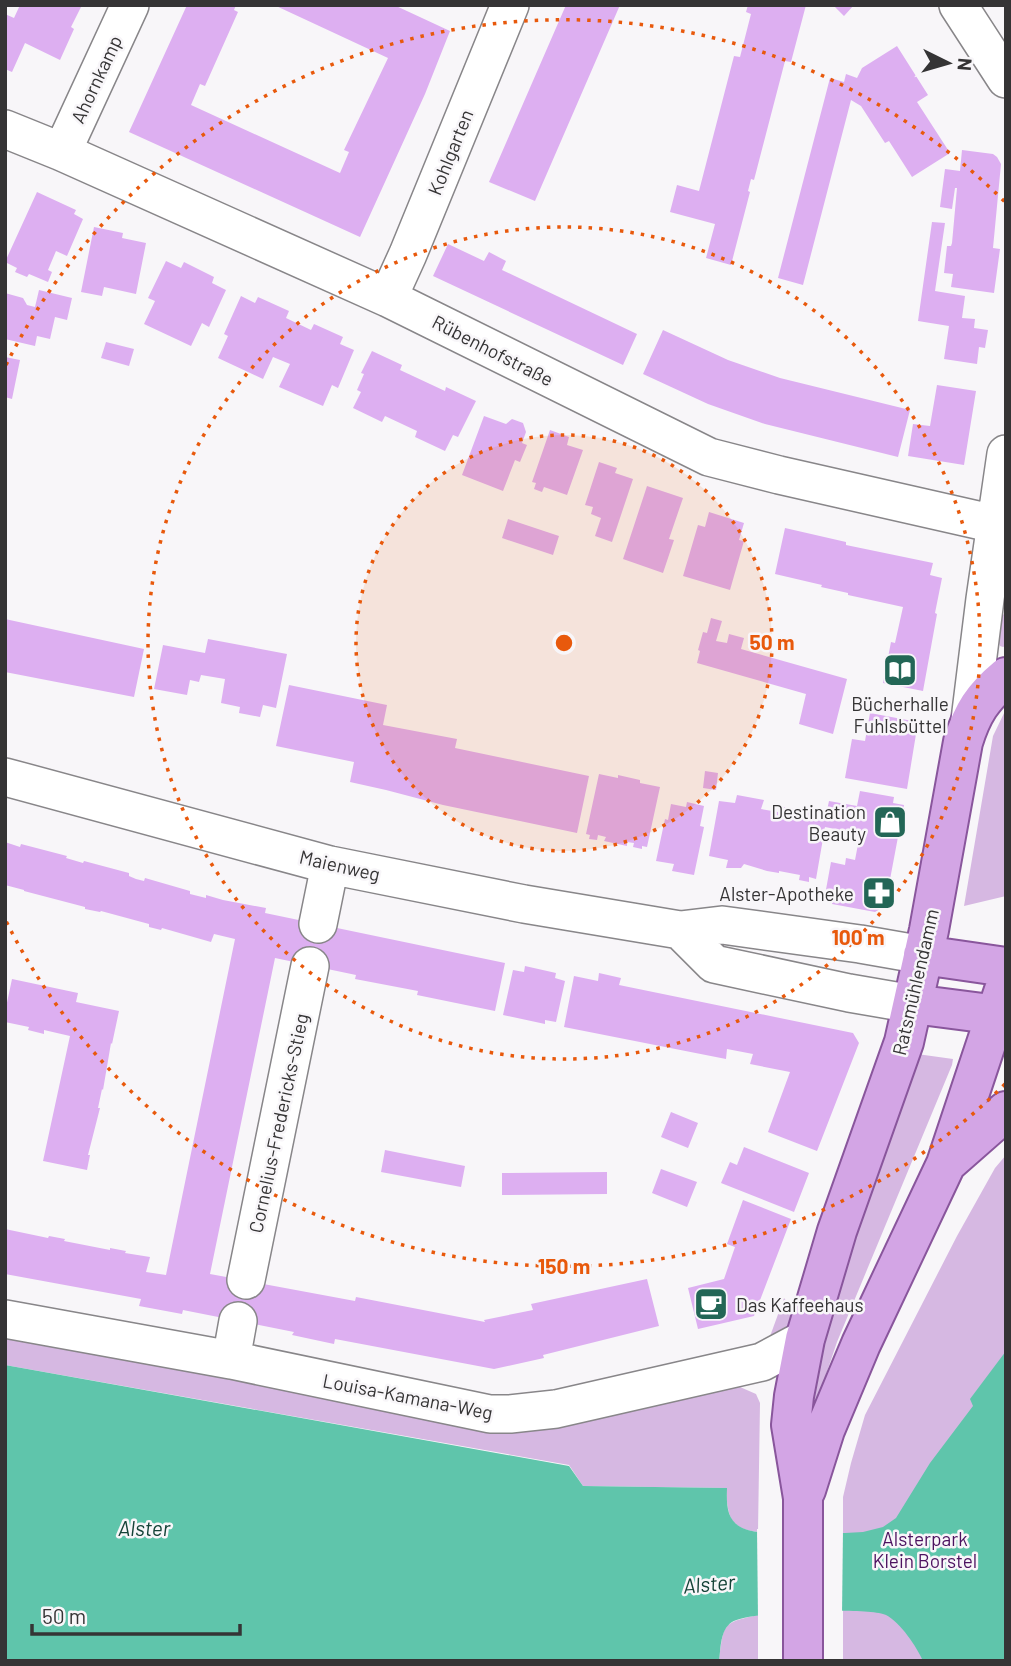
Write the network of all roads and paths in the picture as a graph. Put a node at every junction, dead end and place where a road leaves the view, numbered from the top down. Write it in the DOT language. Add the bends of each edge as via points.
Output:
graph roads {
  1 [pos="130,5"];
  2 [pos="510,5"];
  3 [pos="958,5"];
  4 [pos="1006,79"];
  5 [pos="7,136"];
  6 [pos="62,152"];
  7 [pos="388,298"];
  8 [pos="1006,454"];
  9 [pos="995,524"];
  10 [pos="1006,677"];
  11 [pos="970,720"];
  12 [pos="5,776"];
  13 [pos="330,865"];
  14 [pos="318,924"];
  15 [pos="680,930"];
  16 [pos="923,955"];
  17 [pos="310,966"];
  18 [pos="1006,967"];
  19 [pos="913,1004"];
  20 [pos="1002,1005"];
  21 [pos="1006,1111"];
  22 [pos="946,1164"];
  23 [pos="246,1280"];
  24 [pos="5,1319"];
  25 [pos="238,1321"];
  26 [pos="805,1339"];
  27 [pos="231,1360"];
  28 [pos="803,1498"];
  29 [pos="803,1658"];
  1 -- 6 [label="street, Ahornkamp"];
  2 -- 7 [label="street, Kohlgarten"];
  3 -- 4 [label="street"];
  5 -- 6 [label="street, Rübenhofstraße"];
  6 -- 7 [label="street, Rübenhofstraße"];
  7 -- 9 [label="street, Rübenhofstraße" via="709,457"];
  8 -- 9 [label="street, Ratsmühlendamm"];
  9 -- 11 [label="street, Ratsmühlendamm"];
  10 -- 11 [label="main road" via="989,691"];
  11 -- 16 [label="main road, Ratsmühlendamm"];
  12 -- 13 [label="street, Maienweg"];
  13 -- 14 [label="street"];
  13 -- 15 [label="street, Maienweg"];
  15 -- 16 [label="street, Maienweg" via="722,925"];
  15 -- 19 [label="street" via="714,964"];
  16 -- 18 [label="main road"];
  16 -- 19 [label="main road, Ratsmühlendamm"];
  17 -- 23 [label="street, Cornelius-Fredericks-Stieg"];
  19 -- 20 [label="main road"];
  19 -- 26 [label="main road, Ratsmühlendamm"];
  20 -- 22 [label="main road, Ratsmühlendamm"];
  21 -- 22 [label="main road"];
  22 -- 28 [label="main road, Ratsmühlendamm" via="860,1344"];
  24 -- 27 [label="street, Louisa-Kamana-Weg"];
  25 -- 27 [label="street"];
  26 -- 27 [label="street, Louisa-Kamana-Weg" via="762,1362 556,1409 510,1414"];
  26 -- 28 [label="main road, Ratsmühlendamm" via="791,1425"];
  28 -- 29 [label="main road, Ratsmühlendamm"];
}
